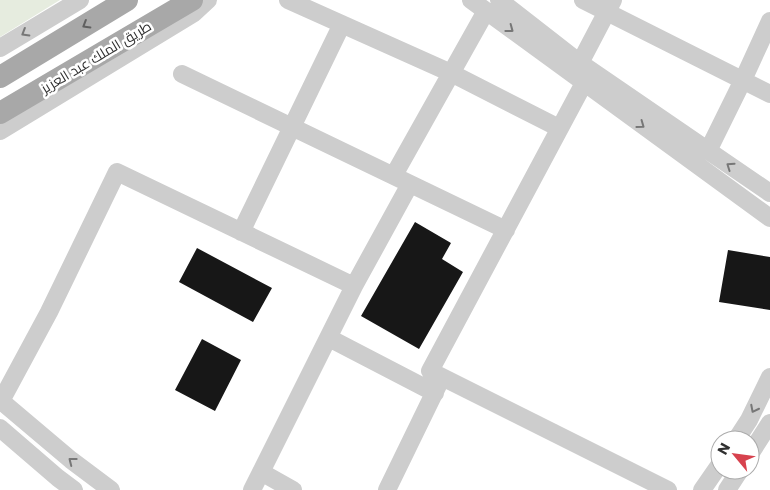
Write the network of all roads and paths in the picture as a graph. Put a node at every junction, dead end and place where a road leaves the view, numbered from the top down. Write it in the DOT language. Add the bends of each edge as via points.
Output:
graph roads {
  1 [pos="80,0"];
  2 [pos="127,0"];
  3 [pos="192,0"];
  4 [pos="208,0"];
  5 [pos="288,0"];
  6 [pos="471,0"];
  7 [pos="582,0"];
  8 [pos="492,5"];
  9 [pos="610,6"];
  10 [pos="770,22"];
  11 [pos="342,24"];
  12 [pos="0,48"];
  13 [pos="580,63"];
  14 [pos="451,73"];
  15 [pos="182,74"];
  16 [pos="0,77"];
  17 [pos="743,80"];
  18 [pos="584,83"];
  19 [pos="770,94"];
  20 [pos="0,113"];
  21 [pos="293,127"];
  22 [pos="559,128"];
  23 [pos="0,131"];
  24 [pos="708,150"];
  25 [pos="394,175"];
  26 [pos="410,184"];
  27 [pos="770,194"];
  28 [pos="770,218"];
  29 [pos="506,230"];
  30 [pos="241,232"];
  31 [pos="354,286"];
  32 [pos="329,338"];
  33 [pos="770,377"];
  34 [pos="432,382"];
  35 [pos="1,401"];
  36 [pos="770,423"];
  37 [pos="0,428"];
  38 [pos="742,430"];
  39 [pos="760,438"];
  40 [pos="261,472"];
  41 [pos="710,478"];
  42 [pos="74,490"];
  43 [pos="111,490"];
  44 [pos="252,490"];
  45 [pos="293,490"];
  46 [pos="387,490"];
  47 [pos="668,490"];
  48 [pos="702,490"];
  1 -- 12 [label="street, one-way"];
  2 -- 16 [label="main road, one-way"];
  3 -- 20 [label="main road, طريق الملك عبد العزيز"];
  4 -- 23 [label="street" via="194,13"];
  5 -- 11 [label="street"];
  6 -- 8 [label="street"];
  7 -- 9 [label="street"];
  8 -- 13 [label="street"];
  8 -- 14 [label="street"];
  8 -- 18 [label="street, one-way"];
  9 -- 13 [label="street"];
  9 -- 17 [label="street"];
  10 -- 17 [label="street"];
  11 -- 14 [label="street"];
  11 -- 21 [label="street"];
  13 -- 24 [label="street"];
  14 -- 22 [label="street"];
  14 -- 25 [label="street"];
  15 -- 21 [label="street"];
  17 -- 19 [label="street"];
  17 -- 24 [label="street"];
  18 -- 22 [label="street"];
  18 -- 28 [label="street, one-way"];
  21 -- 25 [label="street"];
  21 -- 30 [label="street"];
  22 -- 29 [label="street"];
  27 -- 24 [label="street, one-way"];
  25 -- 26 [label="street"];
  26 -- 29 [label="street"];
  26 -- 31 [label="street"];
  29 -- 34 [label="street"];
  30 -- 31 [label="street"];
  30 -- 35 [label="street" via="116,172"];
  31 -- 32 [label="street"];
  32 -- 34 [label="street"];
  32 -- 40 [label="street"];
  33 -- 38 [label="street, one-way"];
  34 -- 46 [label="street"];
  34 -- 47 [label="street"];
  43 -- 35 [label="street, one-way"];
  36 -- 39 [label="street"];
  37 -- 42 [label="street"];
  40 -- 44 [label="street"];
  40 -- 45 [label="street"];
  41 -- 48 [label="street"];
}
